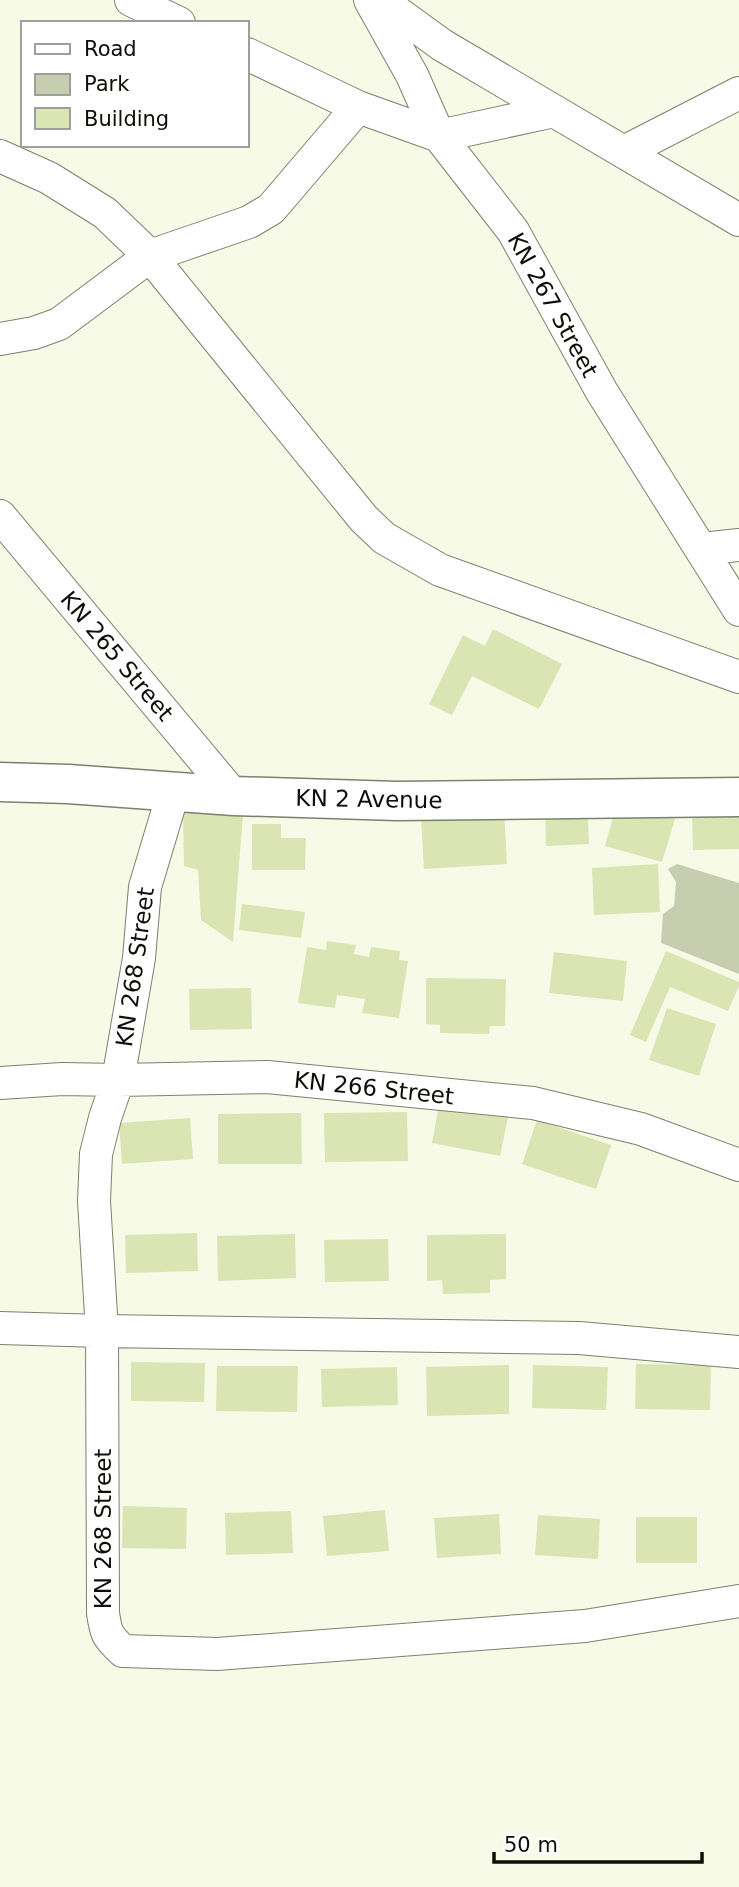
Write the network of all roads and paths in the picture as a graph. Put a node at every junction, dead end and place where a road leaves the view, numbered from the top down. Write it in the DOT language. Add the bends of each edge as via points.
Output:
graph roads {
  1 [pos="131,0"];
  2 [pos="370,0"];
  3 [pos="380,0"];
  4 [pos="175,21"];
  5 [pos="248,54"];
  6 [pos="739,93"];
  7 [pos="358,107"];
  8 [pos="554,111"];
  9 [pos="439,136"];
  10 [pos="624,152"];
  11 [pos="0,156"];
  12 [pos="739,220"];
  13 [pos="150,256"];
  14 [pos="0,340"];
  15 [pos="0,516"];
  16 [pos="739,545"];
  17 [pos="702,549"];
  18 [pos="739,610"];
  19 [pos="739,677"];
  20 [pos="0,782"];
  21 [pos="174,790"];
  22 [pos="234,796"];
  23 [pos="739,797"];
  24 [pos="118,1080"];
  25 [pos="0,1083"];
  26 [pos="739,1165"];
  27 [pos="0,1328"];
  28 [pos="102,1331"];
  29 [pos="739,1352"];
  30 [pos="739,1601"];
  1 -- 4 [label="street"];
  2 -- 9 [label="street, KN 267 Street" via="412,75"];
  3 -- 8 [label="street" via="442,45"];
  5 -- 7 [label="street"];
  6 -- 10 [label="street"];
  7 -- 9 [label="street"];
  7 -- 13 [label="street" via="271,209 250,222"];
  8 -- 9 [label="street"];
  8 -- 10 [label="street"];
  9 -- 17 [label="street, KN 267 Street" via="513,231 602,392"];
  10 -- 12 [label="street"];
  11 -- 13 [label="street" via="49,178 106,214"];
  13 -- 14 [label="street" via="58,324"];
  13 -- 19 [label="street" via="384,538 440,570"];
  15 -- 22 [label="street, KN 265 Street"];
  16 -- 17 [label="street"];
  17 -- 18 [label="street, KN 267 Street"];
  20 -- 21 [label="main road, KN 2 Avenue"];
  21 -- 22 [label="main road, KN 2 Avenue"];
  21 -- 24 [label="street, KN 268 Street" via="145,887 139,958"];
  22 -- 23 [label="main road, KN 2 Avenue" via="397,801"];
  24 -- 25 [label="street, KN 266 Street"];
  24 -- 26 [label="street, KN 266 Street" via="267,1077 533,1103 641,1129"];
  24 -- 28 [label="street, KN 268 Street" via="96,1154 94,1201"];
  27 -- 28 [label="street"];
  28 -- 29 [label="street" via="579,1338"];
  28 -- 30 [label="street, KN 268 Street" via="103,1613 106,1632 123,1651 217,1654 585,1626"];
}
